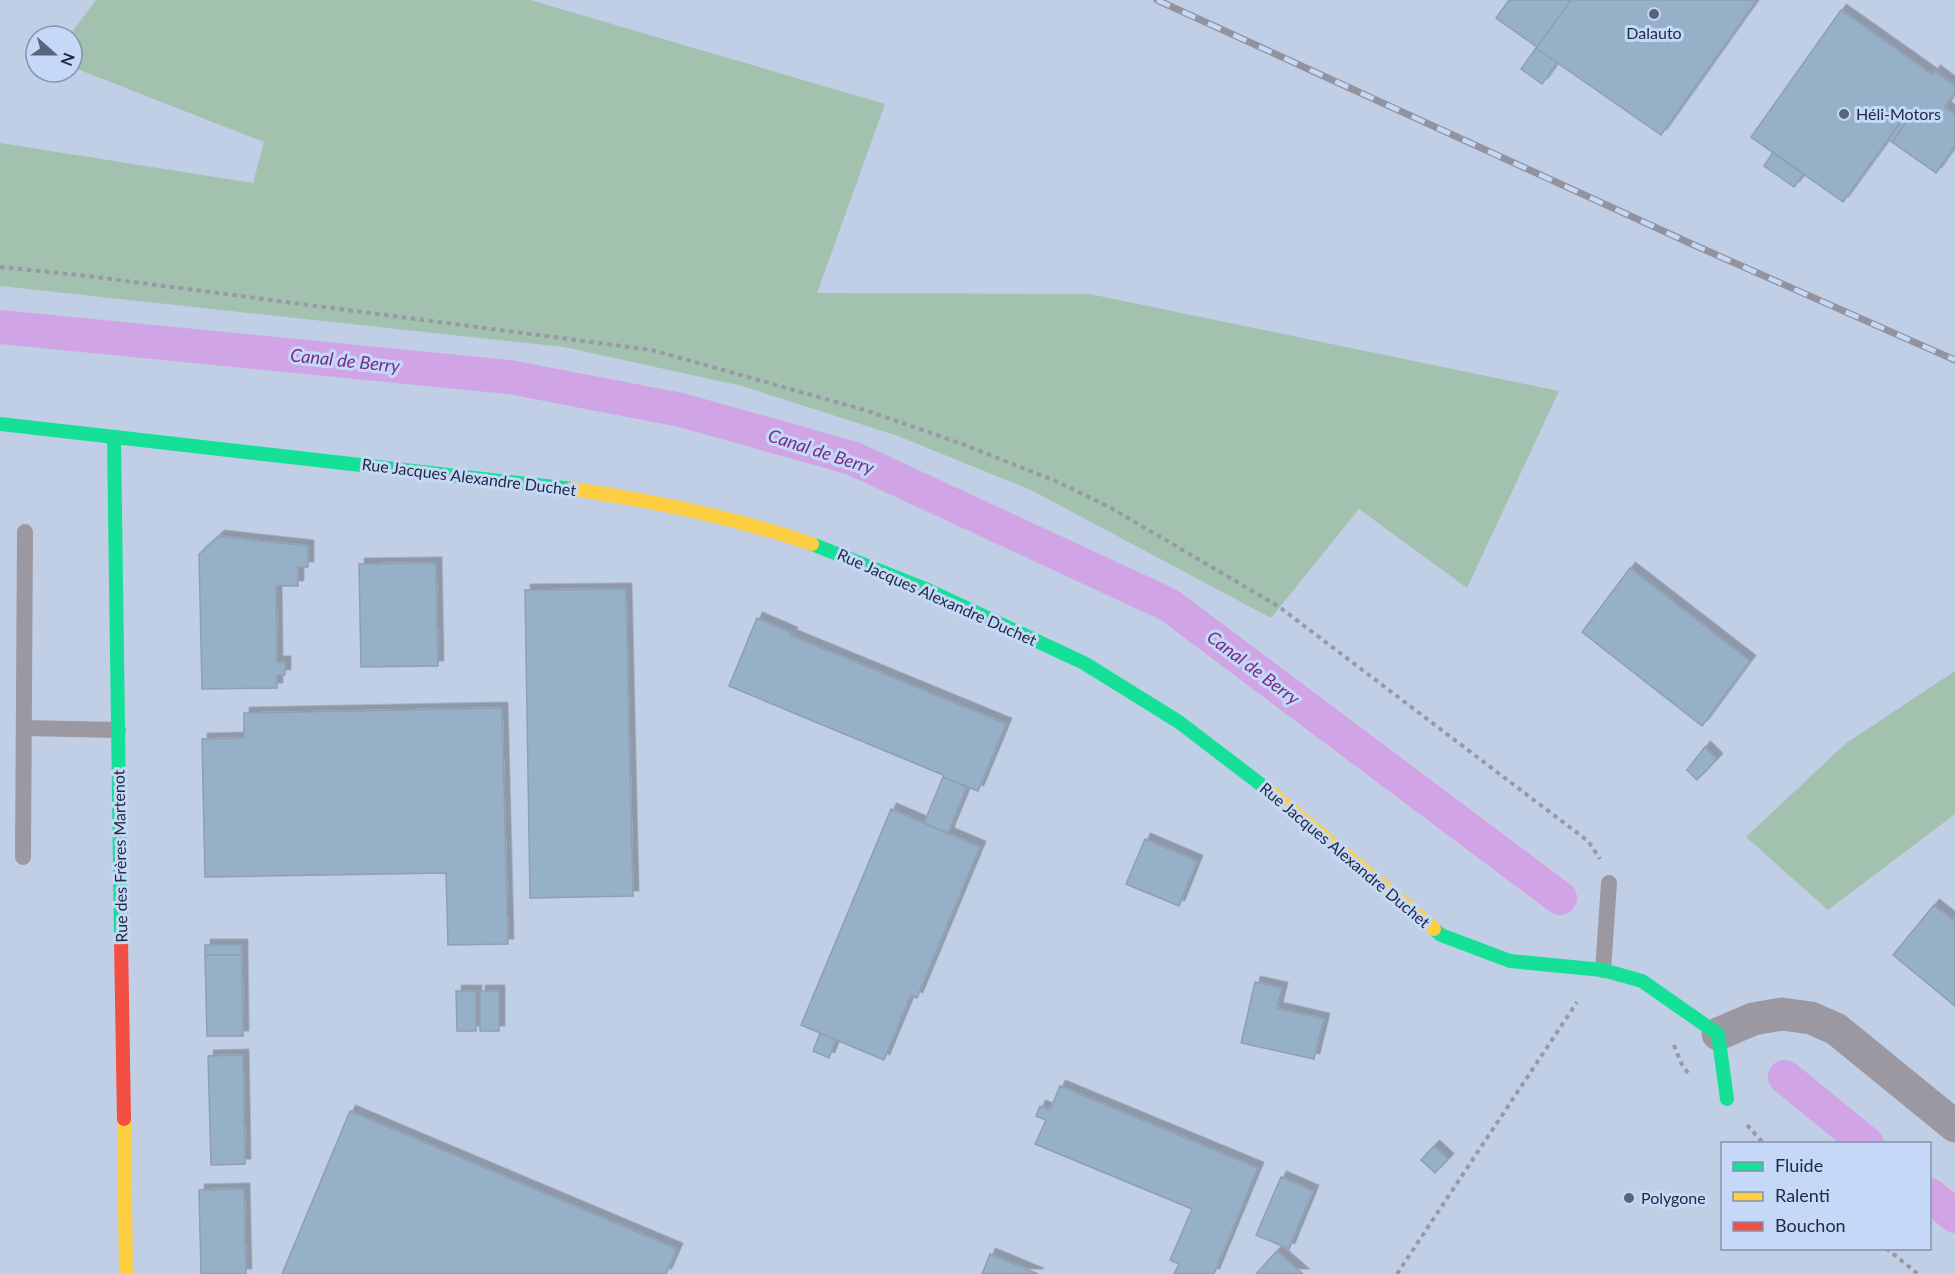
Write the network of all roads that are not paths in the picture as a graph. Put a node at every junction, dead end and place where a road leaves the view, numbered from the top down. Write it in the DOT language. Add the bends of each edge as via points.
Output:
graph roads {
  1 [pos="0,424"];
  2 [pos="114,439"];
  3 [pos="25,532"];
  4 [pos="24,728"];
  5 [pos="118,730"];
  6 [pos="23,857"];
  7 [pos="1609,883"];
  8 [pos="1603,970"];
  9 [pos="1718,1034"];
  10 [pos="1727,1099"];
  11 [pos="1955,1126"];
  12 [pos="126,1274"];
  1 -- 2 [label="street, Rue Jacques Alexandre Duchet"];
  2 -- 5 [label="street, Rue des Frères Martenot"];
  2 -- 8 [label="street, Rue Jacques Alexandre Duchet" via="521,480 733,520 824,547 913,582 1083,663 1162,711 1225,755 1440,934 1510,961"];
  3 -- 4 [label="lane"];
  4 -- 5 [label="lane"];
  4 -- 6 [label="lane"];
  5 -- 12 [label="street, Rue des Frères Martenot"];
  7 -- 8 [label="lane"];
  8 -- 9 [label="street, Rue Jacques Alexandre Duchet" via="1642,981"];
  9 -- 10 [label="street"];
  9 -- 11 [label="street" via="1753,1019 1782,1014 1811,1018 1836,1029"];
}
